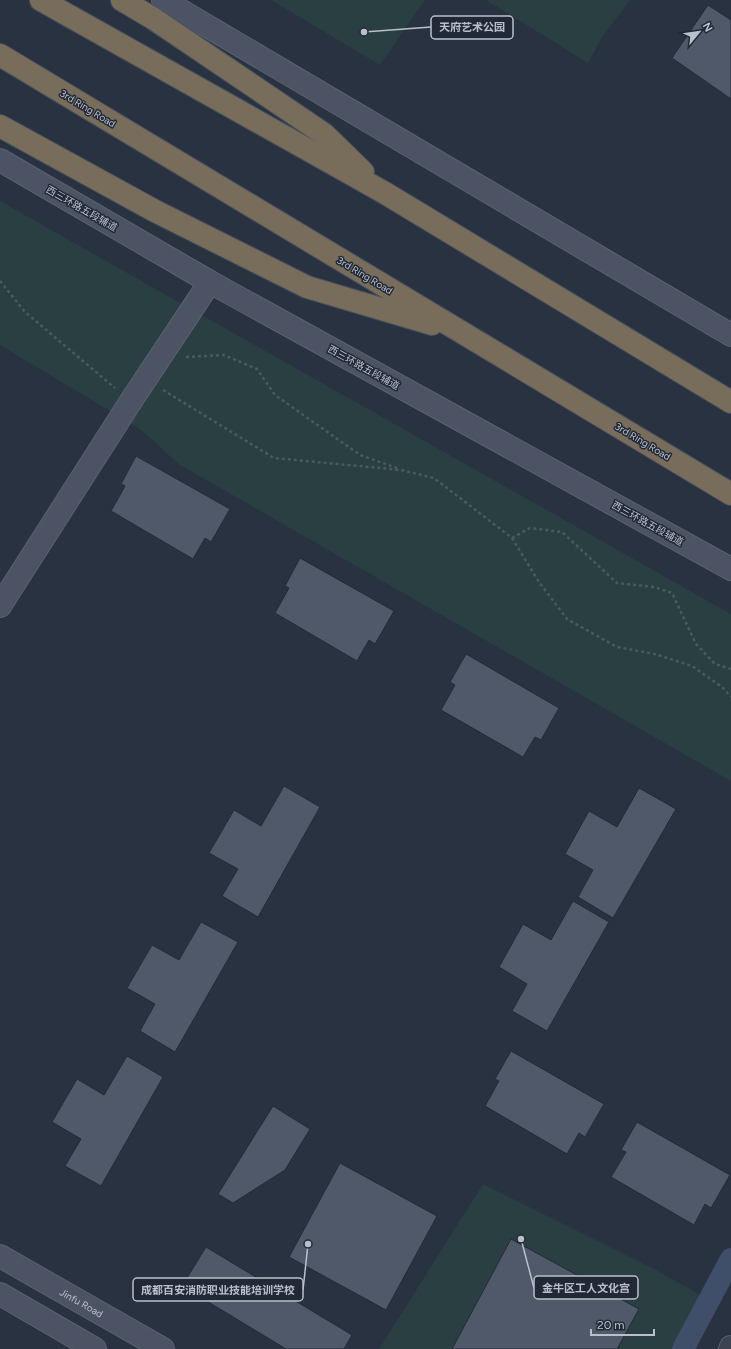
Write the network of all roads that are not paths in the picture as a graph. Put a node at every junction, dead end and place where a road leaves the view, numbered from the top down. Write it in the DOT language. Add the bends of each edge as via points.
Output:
graph roads {
  1 [pos="41,0"];
  2 [pos="122,0"];
  3 [pos="163,0"];
  4 [pos="0,55"];
  5 [pos="0,126"];
  6 [pos="0,160"];
  7 [pos="385,193"];
  8 [pos="210,282"];
  9 [pos="463,333"];
  10 [pos="731,335"];
  11 [pos="731,402"];
  12 [pos="731,494"];
  13 [pos="731,569"];
  14 [pos="0,606"];
  15 [pos="0,1256"];
  16 [pos="0,1294"];
  17 [pos="95,1349"];
  18 [pos="163,1349"];
  1 -- 7 [label="highway"];
  2 -- 7 [label="highway" via="324,134"];
  3 -- 10 [label="main road"];
  4 -- 9 [label="highway, 3rd Ring Road"];
  5 -- 9 [label="highway" via="155,211 307,287"];
  6 -- 8 [label="main road, 西三环路五段辅道"];
  7 -- 11 [label="highway"];
  8 -- 13 [label="main road, 西三环路五段辅道"];
  8 -- 14 [label="main road"];
  9 -- 12 [label="highway, 3rd Ring Road"];
  15 -- 18 [label="main road, Jinfu Road"];
  16 -- 17 [label="main road"];
}
